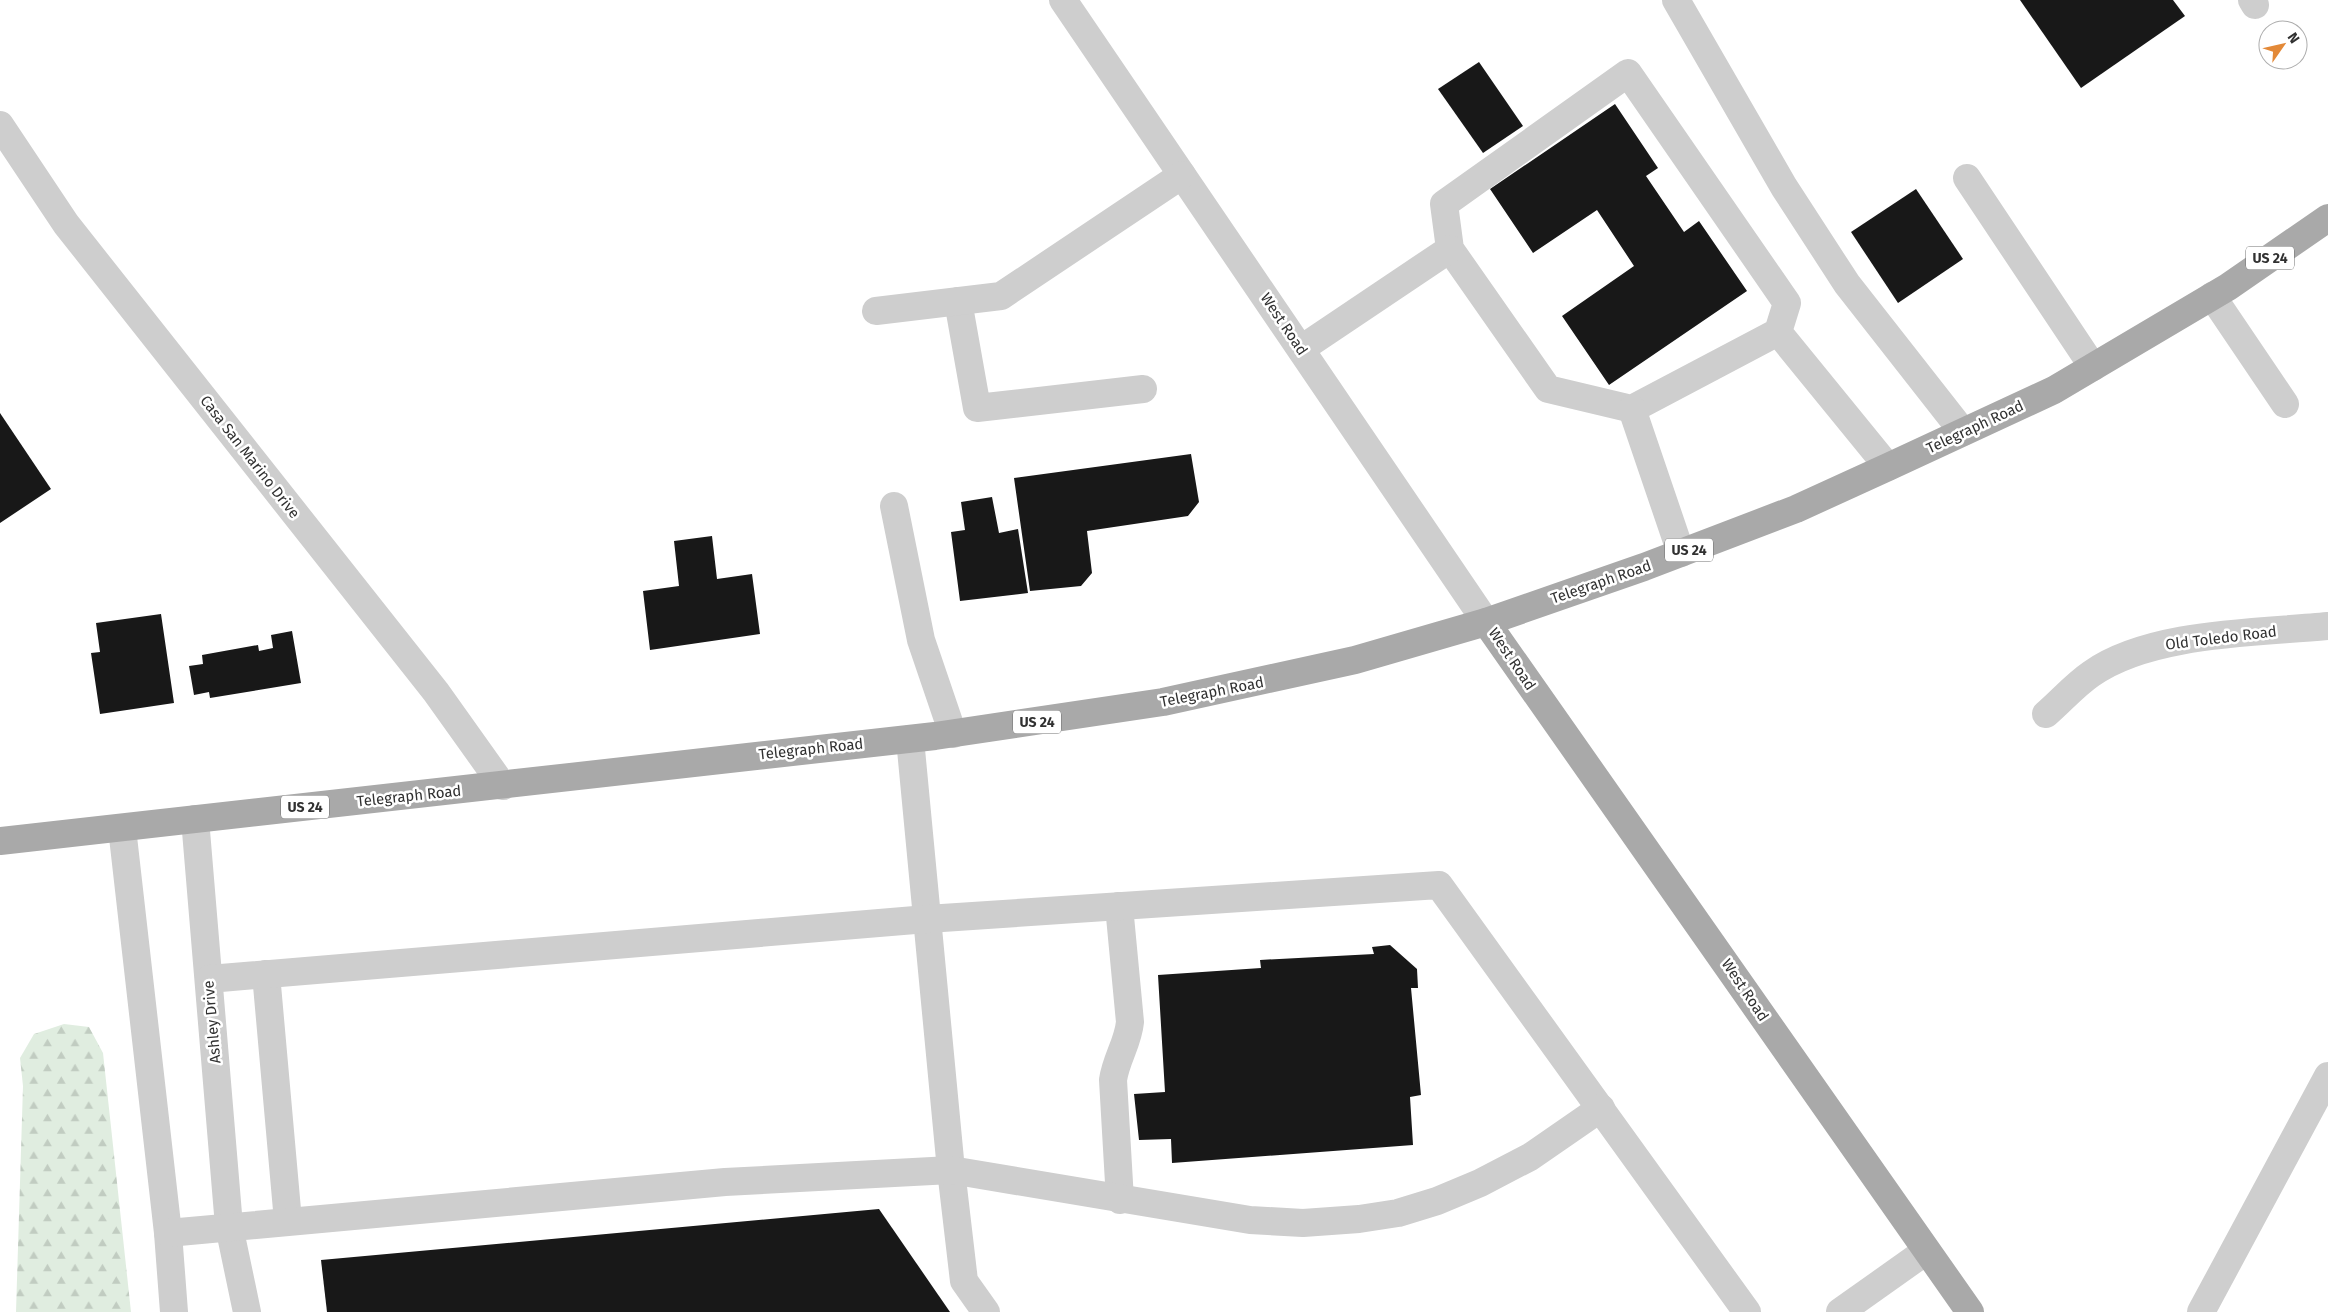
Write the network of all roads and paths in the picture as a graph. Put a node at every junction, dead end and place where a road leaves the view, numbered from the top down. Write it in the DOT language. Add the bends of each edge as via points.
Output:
graph roads {
  1 [pos="1063,0"];
  2 [pos="1676,0"];
  3 [pos="0,125"];
  4 [pos="1182,176"];
  5 [pos="1967,178"];
  6 [pos="2328,218"];
  7 [pos="1450,249"];
  8 [pos="2212,296"];
  9 [pos="958,301"];
  10 [pos="876,311"];
  11 [pos="1778,332"];
  12 [pos="1301,349"];
  13 [pos="2093,367"];
  14 [pos="1144,389"];
  15 [pos="2285,404"];
  16 [pos="1632,409"];
  17 [pos="1963,432"];
  18 [pos="1888,467"];
  19 [pos="894,506"];
  20 [pos="1681,553"];
  21 [pos="1486,622"];
  22 [pos="2328,626"];
  23 [pos="2046,714"];
  24 [pos="953,734"];
  25 [pos="910,739"];
  26 [pos="504,786"];
  27 [pos="195,819"];
  28 [pos="122,828"];
  29 [pos="0,841"];
  30 [pos="1119,906"];
  31 [pos="927,919"];
  32 [pos="266,974"];
  33 [pos="209,979"];
  34 [pos="2328,1076"];
  35 [pos="1601,1108"];
  36 [pos="951,1170"];
  37 [pos="1120,1200"];
  38 [pos="288,1221"];
  39 [pos="229,1226"];
  40 [pos="168,1233"];
  41 [pos="1926,1251"];
  42 [pos="174,1312"];
  43 [pos="247,1312"];
  44 [pos="986,1312"];
  45 [pos="1747,1312"];
  46 [pos="1840,1312"];
  47 [pos="1970,1312"];
  48 [pos="2201,1312"];
  1 -- 4 [label="street, West Road"];
  2 -- 17 [label="street" via="1784,187 1847,284"];
  3 -- 26 [label="street, Casa San Marino Drive" via="66,224 430,684"];
  4 -- 9 [label="street" via="1000,296"];
  4 -- 12 [label="street, West Road"];
  5 -- 13 [label="street"];
  6 -- 8 [label="main road, Telegraph Road / US 24"];
  7 -- 11 [label="street" via="1444,204 1628,73 1787,303"];
  7 -- 12 [label="street"];
  7 -- 16 [label="street" via="1548,389"];
  8 -- 13 [label="main road, Telegraph Road / US 24"];
  8 -- 15 [label="street"];
  9 -- 10 [label="street"];
  9 -- 14 [label="street" via="977,408"];
  11 -- 16 [label="street"];
  11 -- 18 [label="street"];
  12 -- 21 [label="street, West Road"];
  13 -- 17 [label="main road, Telegraph Road / US 24" via="2054,390"];
  16 -- 20 [label="street"];
  17 -- 18 [label="main road, Telegraph Road / US 24"];
  18 -- 20 [label="main road, Telegraph Road / US 24" via="1796,509"];
  19 -- 24 [label="street" via="921,640"];
  20 -- 21 [label="main road, Telegraph Road / US 24"];
  21 -- 24 [label="main road, Telegraph Road / US 24" via="1355,660 1256,683 1163,702"];
  21 -- 41 [label="main road, West Road"];
  22 -- 23 [label="street, Old Toledo Road" via="2175,641 2132,652 2092,673"];
  24 -- 25 [label="main road, Telegraph Road / US 24"];
  25 -- 26 [label="main road, Telegraph Road / US 24"];
  25 -- 31 [label="street"];
  26 -- 27 [label="main road, Telegraph Road / US 24"];
  27 -- 28 [label="main road, Telegraph Road / US 24"];
  27 -- 33 [label="street, Ashley Drive"];
  28 -- 29 [label="main road, Telegraph Road / US 24"];
  28 -- 40 [label="street"];
  30 -- 31 [label="street"];
  30 -- 35 [label="street" via="1438,885"];
  30 -- 37 [label="street" via="1130,1022 1129,1036 1115,1064 1113,1080"];
  31 -- 32 [label="street"];
  31 -- 36 [label="street"];
  32 -- 33 [label="street"];
  32 -- 38 [label="street"];
  33 -- 39 [label="street, Ashley Drive"];
  34 -- 48 [label="street"];
  35 -- 37 [label="street" via="1530,1157 1437,1201 1398,1212 1358,1219 1294,1222 1250,1220"];
  35 -- 45 [label="street"];
  36 -- 37 [label="street"];
  36 -- 38 [label="street" via="725,1182"];
  36 -- 44 [label="street" via="964,1282"];
  38 -- 39 [label="street"];
  39 -- 40 [label="street"];
  39 -- 43 [label="street, Ashley Drive"];
  40 -- 42 [label="street"];
  41 -- 46 [label="street"];
  41 -- 47 [label="main road, West Road"];
}
